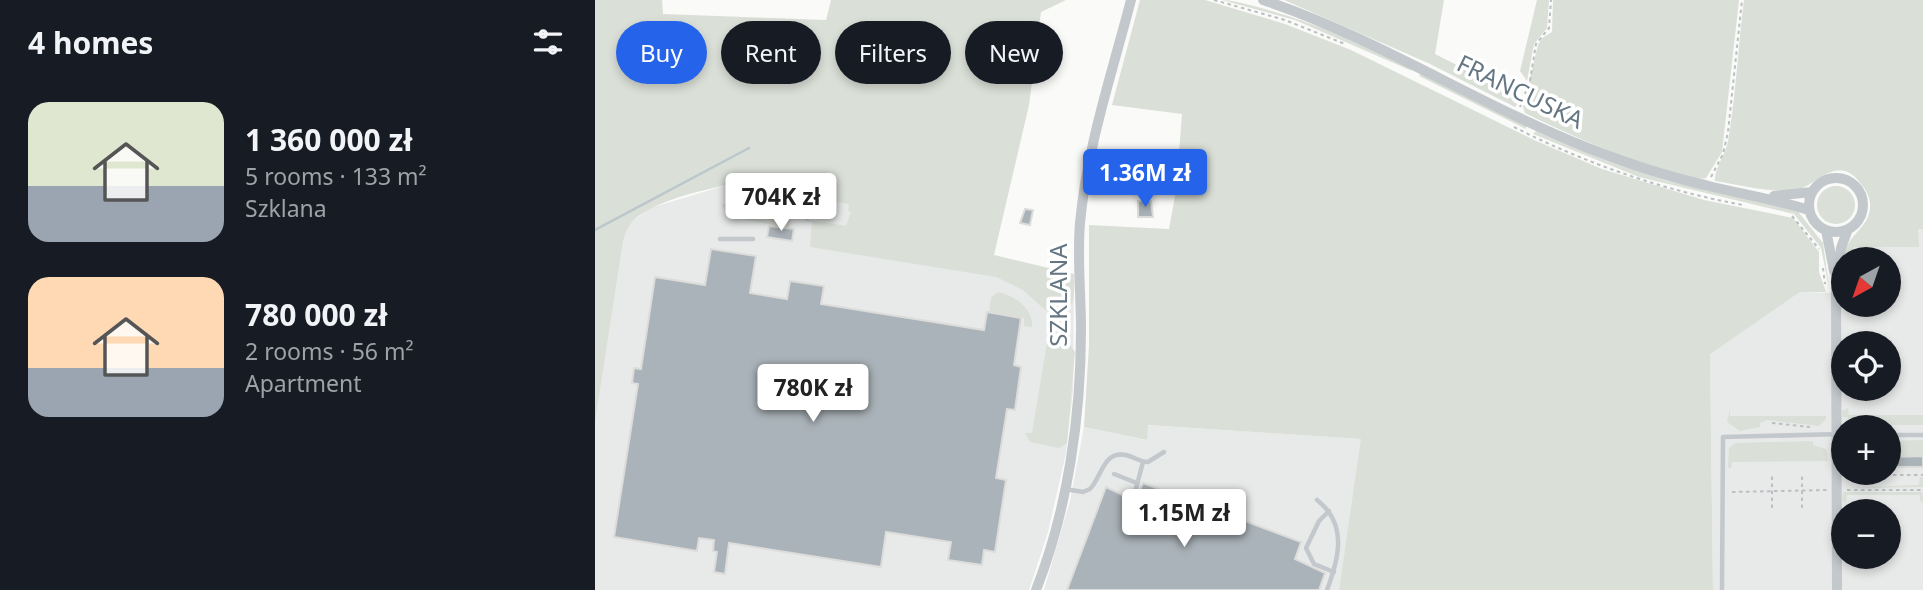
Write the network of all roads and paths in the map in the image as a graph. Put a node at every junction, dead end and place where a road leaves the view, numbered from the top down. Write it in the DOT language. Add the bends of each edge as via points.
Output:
graph roads {
  1 [pos="1131,0"];
  2 [pos="1214,0"];
  3 [pos="1263,0"];
  4 [pos="1551,0"];
  5 [pos="1742,0"];
  6 [pos="1352,47"];
  7 [pos="1419,66"];
  8 [pos="1414,76"];
  9 [pos="1517,115"];
  10 [pos="1506,123"];
  11 [pos="1534,123"];
  12 [pos="1529,134"];
  13 [pos="1708,186"];
  14 [pos="1812,192"];
  15 [pos="1767,196"];
  16 [pos="1748,206"];
  17 [pos="1809,210"];
  18 [pos="1787,213"];
  19 [pos="1849,229"];
  20 [pos="1826,230"];
  21 [pos="720,239"];
  22 [pos="753,239"];
  23 [pos="1841,247"];
  24 [pos="1821,253"];
  25 [pos="1822,265"];
  26 [pos="1831,284"];
  27 [pos="1833,317"];
  28 [pos="1839,415"];
  29 [pos="1772,423"];
  30 [pos="1817,428"];
  31 [pos="1831,434"];
  32 [pos="1901,435"];
  33 [pos="1923,435"];
  34 [pos="1164,452"];
  35 [pos="1143,462"];
  36 [pos="1802,473"];
  37 [pos="1114,474"];
  38 [pos="1772,474"];
  39 [pos="1901,475"];
  40 [pos="1923,475"];
  41 [pos="1137,482"];
  42 [pos="1837,485"];
  43 [pos="1065,489"];
  44 [pos="1837,489"];
  45 [pos="1802,490"];
  46 [pos="1923,490"];
  47 [pos="1772,491"];
  48 [pos="1721,492"];
  49 [pos="1134,496"];
  50 [pos="1317,500"];
  51 [pos="1772,508"];
  52 [pos="1802,508"];
  53 [pos="1329,511"];
  54 [pos="1334,572"];
  55 [pos="1036,590"];
  56 [pos="1327,590"];
  57 [pos="1722,590"];
  58 [pos="1837,590"];
  1 -- 43 [label="street, SZKLANA" via="1083,194 1078,251 1079,391"];
  2 -- 6 [label="path" via="1285,20"];
  3 -- 7 [label="street, FRANCUSKA"];
  4 -- 9 [label="path" via="1549,28 1536,44 1530,81"];
  5 -- 13 [label="path" via="1724,154"];
  7 -- 8 [label="lane"];
  7 -- 9 [label="street, FRANCUSKA"];
  9 -- 11 [label="street, FRANCUSKA"];
  10 -- 12 [label="path"];
  11 -- 12 [label="lane"];
  11 -- 13 [label="street, FRANCUSKA" via="1627,163"];
  12 -- 16 [label="path" via="1645,181"];
  13 -- 15 [label="street, FRANCUSKA"];
  14 -- 15 [label="street, FRANCUSKA"];
  14 -- 17 [label="street"];
  14 -- 19 [label="street" via="1817,184 1834,178 1843,178 1858,189 1861,216"];
  15 -- 17 [label="street, FRANCUSKA"];
  17 -- 20 [label="street"];
  18 -- 24 [label="path" via="1796,218"];
  19 -- 20 [label="street"];
  19 -- 23 [label="street"];
  20 -- 26 [label="street"];
  21 -- 22 [label="lane"];
  25 -- 26 [label="path"];
  27 -- 28 [label="street"];
  29 -- 30 [label="path"];
  31 -- 48 [label="lane" via="1723,437"];
  32 -- 33 [label="lane"];
  34 -- 35 [label="lane"];
  35 -- 41 [label="lane"];
  35 -- 43 [label="lane" via="1112,456 1090,489"];
  36 -- 45 [label="path"];
  37 -- 41 [label="lane"];
  38 -- 47 [label="path"];
  39 -- 40 [label="path"];
  41 -- 49 [label="lane"];
  42 -- 44 [label="street"];
  43 -- 55 [label="street, SZKLANA"];
  44 -- 45 [label="path"];
  44 -- 46 [label="path"];
  44 -- 58 [label="street"];
  45 -- 47 [label="path"];
  45 -- 52 [label="path"];
  47 -- 48 [label="path"];
  47 -- 51 [label="path"];
  48 -- 57 [label="lane"];
  50 -- 53 [label="lane"];
  53 -- 54 [label="lane" via="1338,527"];
  53 -- 54 [label="lane" via="1314,527 1306,548 1314,564"];
  54 -- 56 [label="lane"];
}
